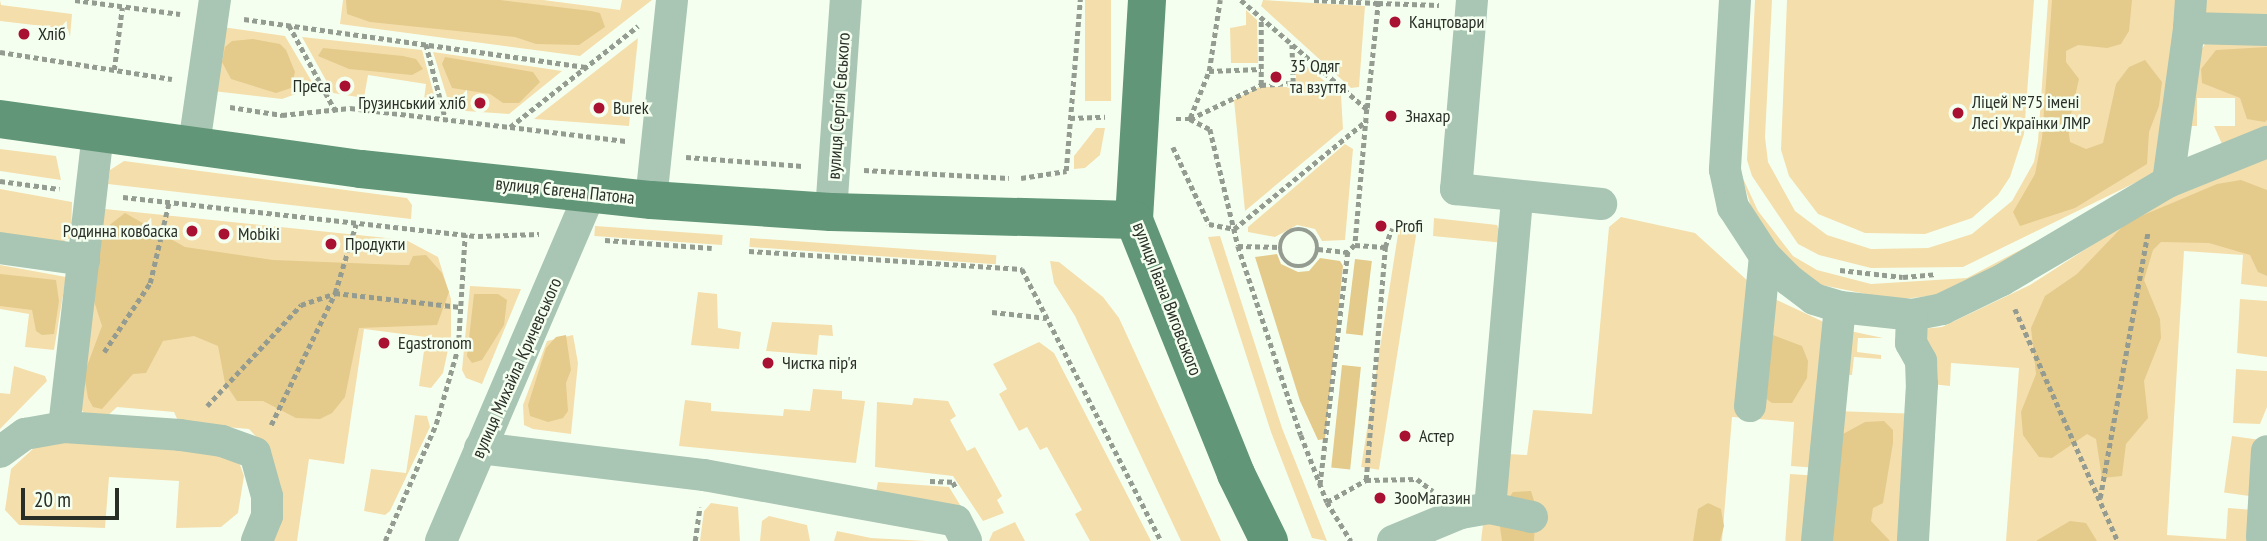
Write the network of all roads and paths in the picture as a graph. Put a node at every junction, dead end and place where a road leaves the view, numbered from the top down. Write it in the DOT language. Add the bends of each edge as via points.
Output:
graph roads {
  1 [pos="75,0"];
  2 [pos="672,0"];
  3 [pos="846,0"];
  4 [pos="1080,0"];
  5 [pos="1147,0"];
  6 [pos="1220,0"];
  7 [pos="1241,0"];
  8 [pos="1314,0"];
  9 [pos="1735,0"];
  10 [pos="1378,3"];
  11 [pos="1471,3"];
  12 [pos="122,8"];
  13 [pos="213,9"];
  14 [pos="2190,14"];
  15 [pos="1261,18"];
  16 [pos="646,19"];
  17 [pos="289,24"];
  18 [pos="2267,30"];
  19 [pos="426,43"];
  20 [pos="1292,45"];
  21 [pos="586,67"];
  22 [pos="1261,69"];
  23 [pos="114,70"];
  24 [pos="1209,71"];
  25 [pos="1261,85"];
  26 [pos="1367,109"];
  27 [pos="1070,118"];
  28 [pos="1124,118"];
  29 [pos="0,119"];
  30 [pos="1190,119"];
  31 [pos="1367,120"];
  32 [pos="446,121"];
  33 [pos="510,128"];
  34 [pos="98,133"];
  35 [pos="2267,142"];
  36 [pos="642,143"];
  37 [pos="194,145"];
  38 [pos="678,156"];
  39 [pos="817,168"];
  40 [pos="861,170"];
  41 [pos="0,181"];
  42 [pos="2162,186"];
  43 [pos="590,193"];
  44 [pos="92,194"];
  45 [pos="1517,197"];
  46 [pos="651,200"];
  47 [pos="169,202"];
  48 [pos="1601,204"];
  49 [pos="831,212"];
  50 [pos="1134,220"];
  51 [pos="356,224"];
  52 [pos="1392,228"];
  53 [pos="1234,229"];
  54 [pos="524,233"];
  55 [pos="465,234"];
  56 [pos="594,239"];
  57 [pos="1355,245"];
  58 [pos="1238,246"];
  59 [pos="1281,247"];
  60 [pos="1385,247"];
  61 [pos="0,248"];
  62 [pos="712,248"];
  63 [pos="1318,249"];
  64 [pos="749,251"];
  65 [pos="1348,252"];
  66 [pos="1765,256"];
  67 [pos="84,260"];
  68 [pos="1830,267"];
  69 [pos="1940,274"];
  70 [pos="2002,280"];
  71 [pos="335,292"];
  72 [pos="460,307"];
  73 [pos="1839,307"];
  74 [pos="992,312"];
  75 [pos="1912,315"];
  76 [pos="1047,318"];
  77 [pos="70,378"];
  78 [pos="1750,406"];
  79 [pos="64,427"];
  80 [pos="180,435"];
  81 [pos="480,448"];
  82 [pos="2267,451"];
  83 [pos="0,452"];
  84 [pos="255,453"];
  85 [pos="1366,480"];
  86 [pos="1320,487"];
  87 [pos="2101,498"];
  88 [pos="1327,502"];
  89 [pos="1481,505"];
  90 [pos="1532,517"];
  91 [pos="2262,537"];
  92 [pos="257,541"];
  93 [pos="385,541"];
  94 [pos="440,541"];
  95 [pos="966,541"];
  96 [pos="1161,541"];
  97 [pos="1269,541"];
  98 [pos="1351,541"];
  99 [pos="1393,541"];
  100 [pos="1817,541"];
  101 [pos="1913,541"];
  102 [pos="2118,541"];
  1 -- 12 [label="path"];
  2 -- 46 [label="street"];
  3 -- 49 [label="street, вулиця Сергія Євського"];
  4 -- 27 [label="path"];
  5 -- 28 [label="main road, вулиця Івана Виговського"];
  6 -- 24 [label="path"];
  7 -- 15 [label="path"];
  8 -- 10 [label="path"];
  9 -- 66 [label="street" via="1726,170 1733,206"];
  10 -- 11 [label="path"];
  10 -- 26 [label="path"];
  11 -- 45 [label="street" via="1456,189"];
  12 -- 13 [label="path"];
  12 -- 23 [label="path"];
  13 -- 17 [label="path"];
  13 -- 37 [label="street"];
  14 -- 18 [label="street"];
  14 -- 42 [label="street"];
  15 -- 20 [label="path"];
  15 -- 22 [label="path"];
  16 -- 21 [label="path"];
  17 -- 19 [label="path"];
  17 -- 32 [label="path" via="338,113 350,108"];
  19 -- 21 [label="path"];
  19 -- 32 [label="path"];
  20 -- 25 [label="path" via="1293,83"];
  20 -- 26 [label="path"];
  21 -- 33 [label="path"];
  22 -- 24 [label="path"];
  22 -- 25 [label="path"];
  24 -- 30 [label="path"];
  25 -- 30 [label="path"];
  26 -- 31 [label="path"];
  27 -- 28 [label="path"];
  27 -- 40 [label="path" via="1066,171 1024,179"];
  28 -- 50 [label="main road, вулиця Івана Виговського"];
  28 -- 53 [label="path" via="1179,151 1209,224"];
  29 -- 34 [label="main road, вулиця Євгена Патона"];
  30 -- 53 [label="path" via="1210,129"];
  31 -- 53 [label="path"];
  31 -- 57 [label="path"];
  32 -- 33 [label="path"];
  33 -- 36 [label="path"];
  34 -- 37 [label="main road, вулиця Євгена Патона"];
  34 -- 44 [label="street"];
  35 -- 42 [label="street"];
  37 -- 43 [label="main road, вулиця Євгена Патона" via="361,169"];
  38 -- 39 [label="path"];
  41 -- 44 [label="path"];
  42 -- 70 [label="street"];
  42 -- 87 [label="path"];
  43 -- 46 [label="main road, вулиця Євгена Патона"];
  43 -- 81 [label="street, вулиця Михайла Кричевського"];
  44 -- 47 [label="path"];
  44 -- 67 [label="street"];
  45 -- 48 [label="street"];
  45 -- 89 [label="street"];
  46 -- 49 [label="main road, вулиця Євгена Патона"];
  47 -- 51 [label="path"];
  47 -- 77 [label="path" via="149,283 112,347"];
  49 -- 50 [label="main road, вулиця Євгена Патона"];
  50 -- 97 [label="main road, вулиця Івана Виговського" via="1236,474"];
  51 -- 55 [label="path"];
  51 -- 71 [label="path"];
  52 -- 60 [label="path"];
  53 -- 58 [label="path"];
  54 -- 55 [label="path"];
  55 -- 72 [label="path"];
  56 -- 62 [label="path"];
  57 -- 60 [label="path"];
  57 -- 65 [label="path"];
  58 -- 59 [label="path"];
  58 -- 86 [label="path"];
  59 -- 63 [label="path" via="1285,260 1296,266 1313,261"];
  59 -- 63 [label="path" via="1288,233 1300,229 1311,233"];
  60 -- 85 [label="path"];
  61 -- 67 [label="street"];
  63 -- 65 [label="path"];
  64 -- 76 [label="path" via="1022,269"];
  65 -- 86 [label="path"];
  66 -- 73 [label="street" via="1814,299"];
  66 -- 78 [label="street"];
  67 -- 77 [label="street"];
  68 -- 69 [label="path" via="1871,275"];
  70 -- 75 [label="street" via="1942,309"];
  70 -- 87 [label="path"];
  71 -- 72 [label="path"];
  71 -- 80 [label="path" via="301,305"];
  71 -- 84 [label="path"];
  72 -- 93 [label="path" via="458,348 436,424"];
  73 -- 75 [label="street"];
  73 -- 100 [label="street"];
  74 -- 76 [label="path"];
  75 -- 101 [label="street" via="1911,343 1921,361 1922,384"];
  76 -- 96 [label="path"];
  77 -- 79 [label="street"];
  79 -- 80 [label="street"];
  79 -- 83 [label="street" via="24,434"];
  80 -- 84 [label="street" via="222,441"];
  81 -- 94 [label="street, вулиця Михайла Кричевського"];
  81 -- 95 [label="street" via="704,475 956,521"];
  82 -- 91 [label="street"];
  84 -- 92 [label="street" via="267,496 267,516"];
  85 -- 88 [label="path"];
  85 -- 89 [label="path" via="1417,479"];
  86 -- 88 [label="path"];
  87 -- 102 [label="path"];
  88 -- 98 [label="path"];
  89 -- 90 [label="street"];
  89 -- 99 [label="street"];
}
